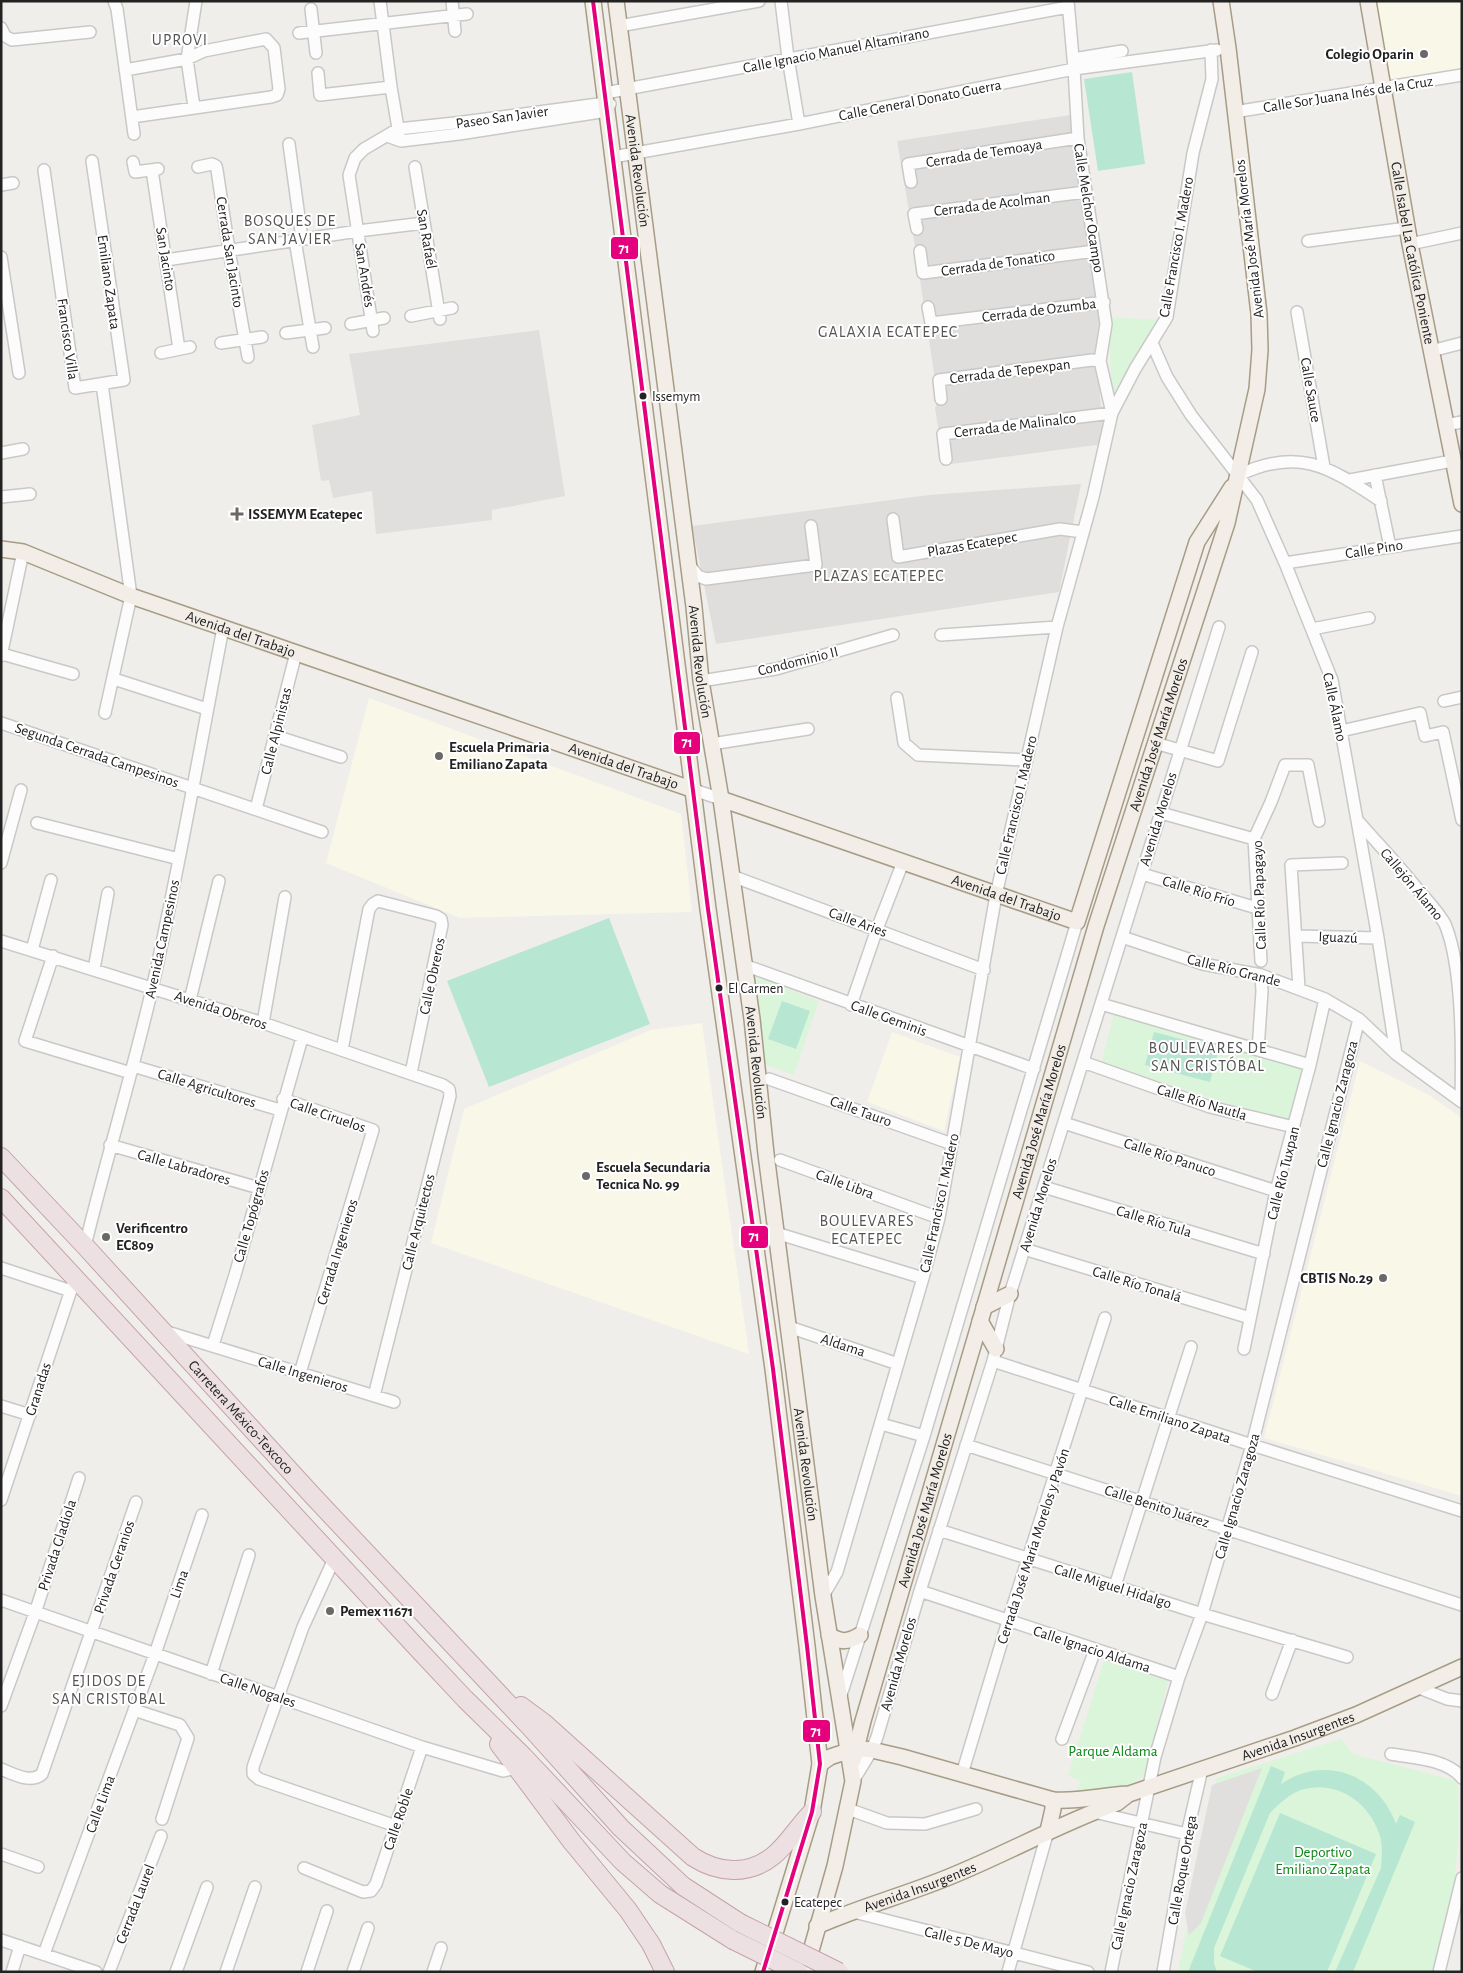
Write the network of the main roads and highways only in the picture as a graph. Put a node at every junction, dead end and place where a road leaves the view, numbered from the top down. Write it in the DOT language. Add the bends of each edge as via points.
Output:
graph roads {
  1 [pos="593,1"];
  2 [pos="616,1"];
  3 [pos="1221,1"];
  4 [pos="1368,1"];
  5 [pos="612,98"];
  6 [pos="1239,475"];
  7 [pos="1460,487"];
  8 [pos="1462,504"];
  9 [pos="1,549"];
  10 [pos="694,790"];
  11 [pos="721,799"];
  12 [pos="1098,861"];
  13 [pos="1077,922"];
  14 [pos="1096,926"];
  15 [pos="1,1157"];
  16 [pos="1,1198"];
  17 [pos="1010,1294"];
  18 [pos="982,1314"];
  19 [pos="995,1355"];
  20 [pos="829,1634"];
  21 [pos="860,1635"];
  22 [pos="1462,1667"];
  23 [pos="481,1676"];
  24 [pos="465,1699"];
  25 [pos="852,1750"];
  26 [pos="820,1764"];
  27 [pos="1129,1794"];
  28 [pos="1053,1800"];
  29 [pos="812,1812"];
  30 [pos="1048,1831"];
  31 [pos="817,1926"];
  32 [pos="736,1931"];
  33 [pos="665,1972"];
  34 [pos="763,1972"];
  35 [pos="798,1972"];
  36 [pos="805,1972"];
  37 [pos="839,1972"];
  1 -- 5 [label="main road, Avenida Revolución"];
  2 -- 5 [label="main road, Avenida Revolución" via="619,26"];
  3 -- 6 [label="main road, Avenida José María Morelos" via="1256,281 1260,350 1257,389"];
  4 -- 7 [label="main road, Calle Isabel La Católica Poniente" via="1410,244 1452,461"];
  5 -- 10 [label="main road, Avenida Revolución" via="613,157"];
  5 -- 11 [label="main road, Avenida Revolución" via="636,153 702,681"];
  6 -- 12 [label="main road, Avenida José María Morelos" via="1197,542"];
  6 -- 14 [label="main road, Avenida José María Morelos" via="1227,524"];
  7 -- 8 [label="main road, Calle Isabel La Católica Poniente"];
  9 -- 10 [label="main road, Avenida del Trabajo" via="23,552 131,596"];
  10 -- 26 [label="main road, Avenida Revolución" via="773,1369"];
  11 -- 13 [label="main road, Avenida del Trabajo"];
  11 -- 20 [label="main road, Avenida Revolución"];
  12 -- 13 [label="main road, Avenida José María Morelos"];
  12 -- 14 [label="main road"];
  14 -- 18 [label="main road, Avenida José María Morelos"];
  15 -- 23 [label="highway, Carretera México-Texcoco"];
  16 -- 24 [label="highway, Carretera México-Texcoco" via="73,1285"];
  17 -- 18 [label="main road"];
  18 -- 19 [label="main road"];
  18 -- 25 [label="main road, Avenida José María Morelos"];
  20 -- 21 [label="main road" via="839,1641 850,1641"];
  20 -- 25 [label="main road, Avenida Revolución" via="839,1700"];
  22 -- 27 [label="main road, Avenida Insurgentes" via="1303,1735"];
  23 -- 29 [label="highway" via="544,1723 693,1857 713,1868 733,1871 760,1865 773,1856"];
  23 -- 32 [label="highway" via="621,1828 682,1886"];
  24 -- 32 [label="highway" via="623,1862 660,1894"];
  24 -- 33 [label="highway" via="572,1842 628,1910"];
  25 -- 26 [label="main road, Avenida Insurgentes"];
  25 -- 28 [label="main road, Avenida Insurgentes" via="872,1750"];
  25 -- 31 [label="main road, Avenida José María Morelos" via="848,1809"];
  26 -- 29 [label="main road, Avenida Revolución"];
  27 -- 28 [label="main road, Avenida Insurgentes"];
  27 -- 30 [label="main road, Avenida Insurgentes" via="1117,1803"];
  28 -- 30 [label="main road"];
  29 -- 34 [label="main road, Avenida Revolución"];
  30 -- 31 [label="main road, Avenida Insurgentes" via="947,1878 849,1911"];
  31 -- 36 [label="main road"];
  32 -- 35 [label="highway, bridge"];
  32 -- 37 [label="highway, bridge"];
}
